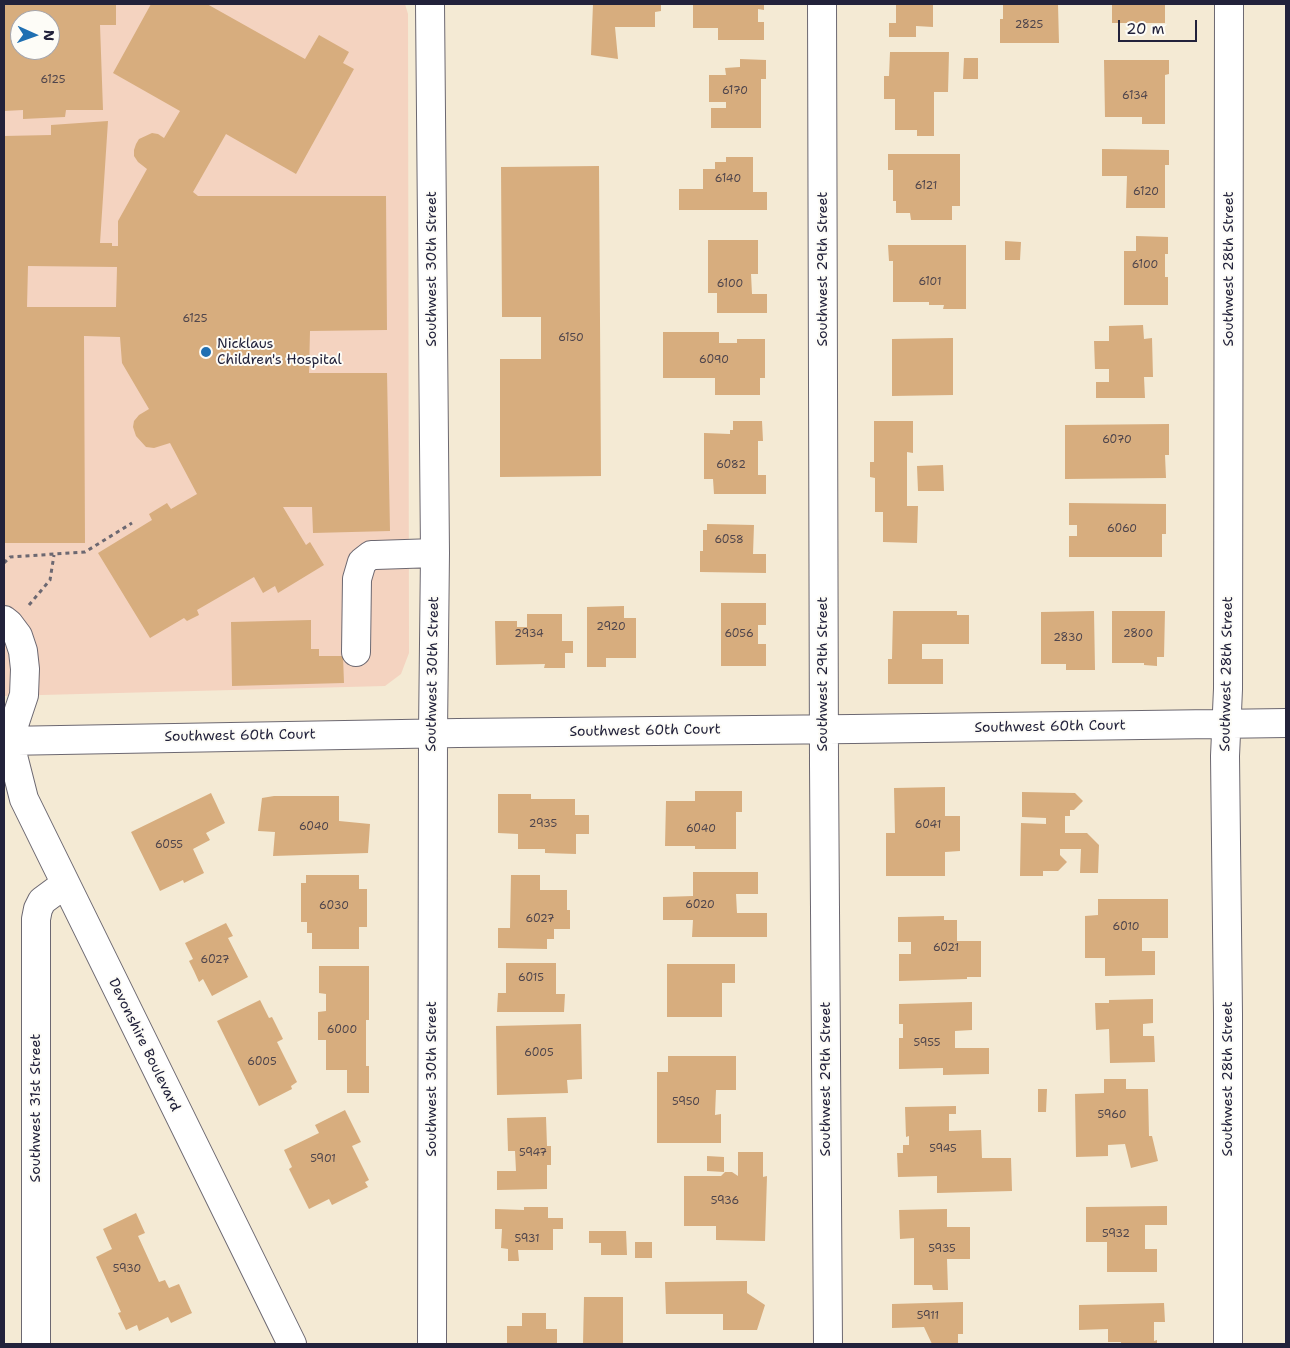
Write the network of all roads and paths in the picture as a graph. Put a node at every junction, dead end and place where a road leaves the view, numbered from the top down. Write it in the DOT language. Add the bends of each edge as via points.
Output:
graph roads {
  1 [pos="430,4"];
  2 [pos="822,4"];
  3 [pos="1229,4"];
  4 [pos="132,523"];
  5 [pos="435,553"];
  6 [pos="54,554"];
  7 [pos="4,563"];
  8 [pos="28,607"];
  9 [pos="4,620"];
  10 [pos="356,652"];
  11 [pos="1286,723"];
  12 [pos="1227,724"];
  13 [pos="824,729"];
  14 [pos="433,734"];
  15 [pos="6,736"];
  16 [pos="65,884"];
  17 [pos="36,1344"];
  18 [pos="292,1344"];
  19 [pos="432,1344"];
  20 [pos="828,1344"];
  21 [pos="1228,1344"];
  1 -- 5 [label="street, Southwest 30th Street"];
  2 -- 13 [label="street, Southwest 29th Street"];
  3 -- 12 [label="street, Southwest 28th Street"];
  4 -- 6 [label="path" via="85,552"];
  5 -- 10 [label="street" via="375,554 362,562 358,579"];
  5 -- 14 [label="street, Southwest 30th Street"];
  6 -- 7 [label="path" via="10,557"];
  6 -- 8 [label="path" via="50,580"];
  9 -- 15 [label="street" via="18,636 24,669 24,695"];
  11 -- 12 [label="street, Southwest 60th Court"];
  12 -- 13 [label="street, Southwest 60th Court"];
  12 -- 21 [label="street, Southwest 28th Street"];
  13 -- 14 [label="street, Southwest 60th Court"];
  13 -- 20 [label="street, Southwest 29th Street"];
  14 -- 15 [label="street, Southwest 60th Court"];
  14 -- 19 [label="street, Southwest 30th Street"];
  15 -- 16 [label="street, Devonshire Boulevard" via="24,799"];
  16 -- 17 [label="street, Southwest 31st Street" via="42,901 36,919"];
  16 -- 18 [label="street, Devonshire Boulevard"];
}
